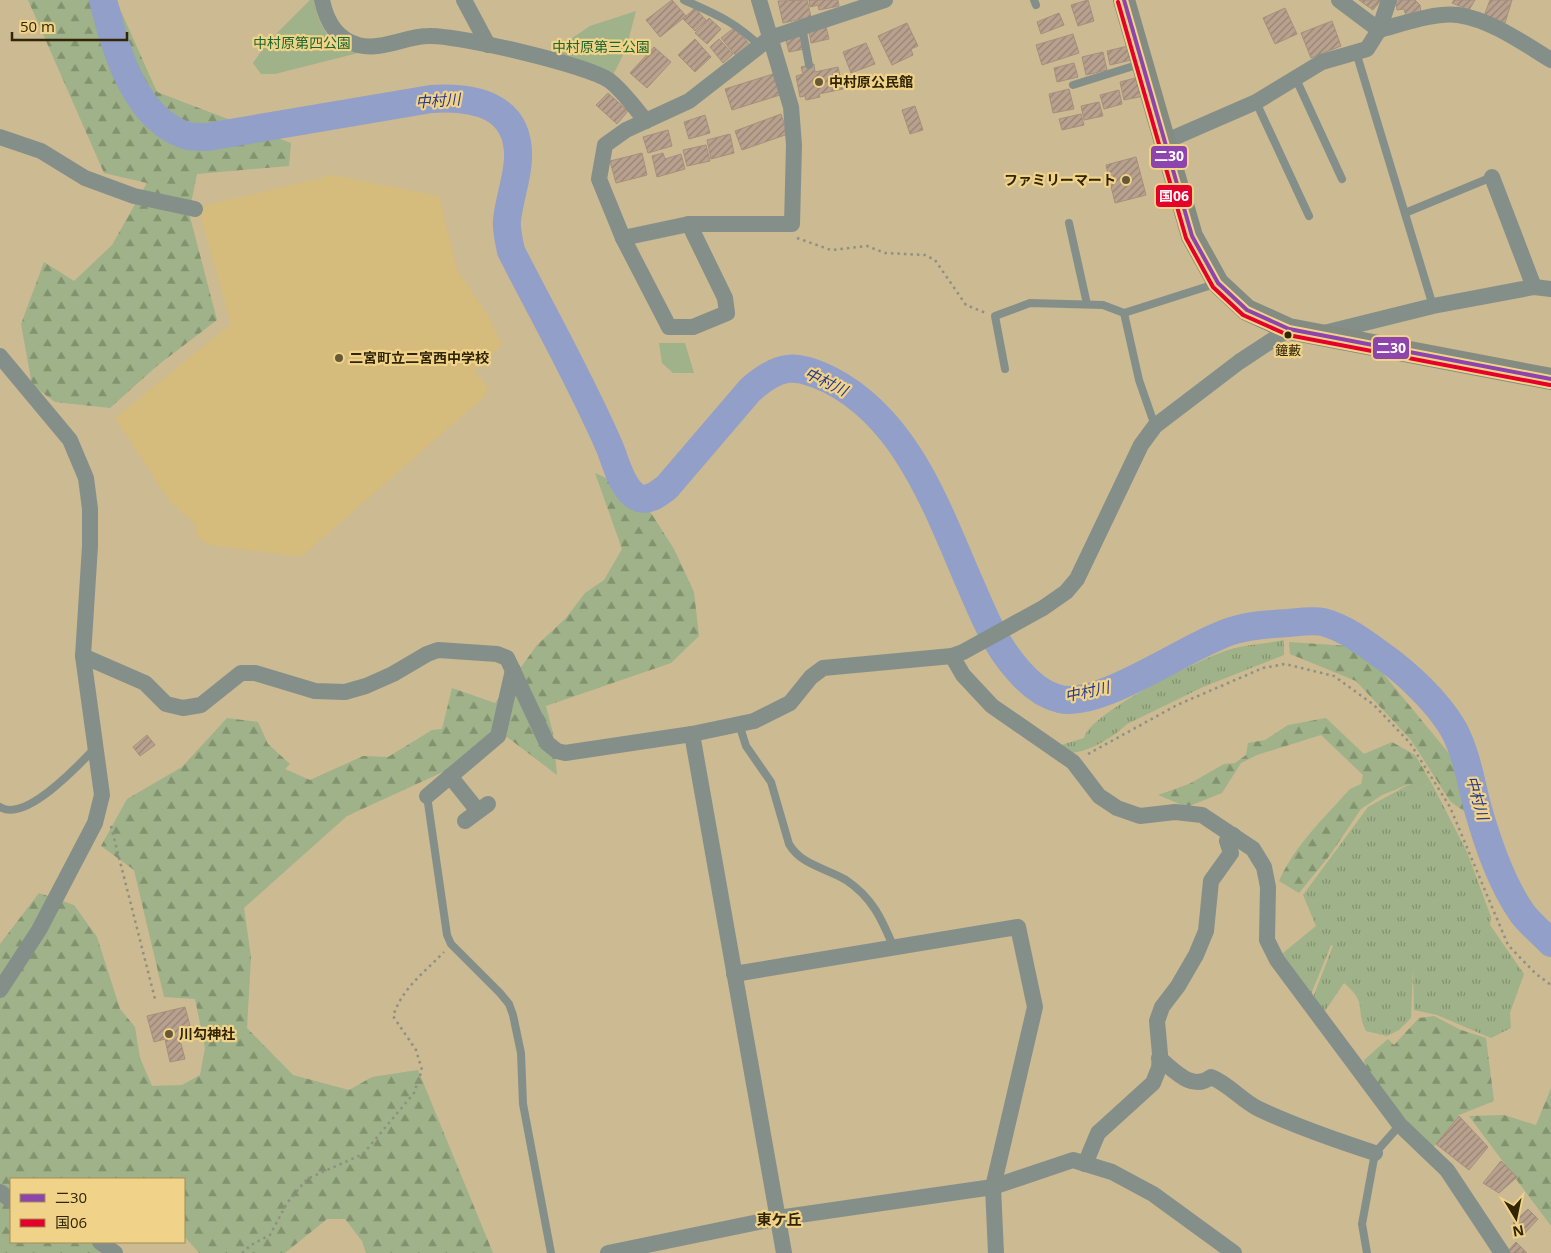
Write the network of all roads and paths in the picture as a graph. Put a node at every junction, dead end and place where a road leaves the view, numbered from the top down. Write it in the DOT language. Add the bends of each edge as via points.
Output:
graph roads {
  1 [pos="322,0"];
  2 [pos="464,0"];
  3 [pos="684,0"];
  4 [pos="759,0"];
  5 [pos="885,0"];
  6 [pos="1124,0"];
  7 [pos="1339,0"];
  8 [pos="1390,0"];
  9 [pos="802,27"];
  10 [pos="1379,30"];
  11 [pos="765,42"];
  12 [pos="488,46"];
  13 [pos="1356,52"];
  14 [pos="1551,60"];
  15 [pos="1142,63"];
  16 [pos="809,65"];
  17 [pos="1296,80"];
  18 [pos="1073,85"];
  19 [pos="1256,102"];
  20 [pos="646,121"];
  21 [pos="0,137"];
  22 [pos="1164,142"];
  23 [pos="1492,177"];
  24 [pos="1342,179"];
  25 [pos="195,209"];
  26 [pos="1405,213"];
  27 [pos="1309,216"];
  28 [pos="1069,223"];
  29 [pos="689,224"];
  30 [pos="792,224"];
  31 [pos="623,238"];
  32 [pos="1218,283"];
  33 [pos="1534,287"];
  34 [pos="1551,289"];
  35 [pos="1087,304"];
  36 [pos="1433,306"];
  37 [pos="1124,313"];
  38 [pos="994,316"];
  39 [pos="1289,329"];
  40 [pos="1318,334"];
  41 [pos="0,356"];
  42 [pos="1005,369"];
  43 [pos="1551,379"];
  44 [pos="1155,426"];
  45 [pos="957,654"];
  46 [pos="83,656"];
  47 [pos="513,670"];
  48 [pos="739,724"];
  49 [pos="692,734"];
  50 [pos="96,746"];
  51 [pos="1073,762"];
  52 [pos="450,776"];
  53 [pos="427,796"];
  54 [pos="0,807"];
  55 [pos="477,812"];
  56 [pos="110,823"];
  57 [pos="1233,835"];
  58 [pos="452,944"];
  59 [pos="894,948"];
  60 [pos="734,974"];
  61 [pos="1551,985"];
  62 [pos="0,990"];
  63 [pos="156,999"];
  64 [pos="1160,1058"];
  65 [pos="1400,1125"];
  66 [pos="1375,1153"];
  67 [pos="1085,1164"];
  68 [pos="993,1187"];
  69 [pos="778,1218"];
  70 [pos="101,1243"];
  71 [pos="116,1253"];
  72 [pos="242,1253"];
  73 [pos="551,1253"];
  74 [pos="608,1253"];
  75 [pos="784,1253"];
  76 [pos="996,1253"];
  77 [pos="1234,1253"];
  78 [pos="1367,1253"];
  79 [pos="1502,1253"];
  1 -- 12 [label="street" via="325,16 335,31 356,44 377,47 428,36"];
  2 -- 12 [label="street"];
  3 -- 11 [label="lane" via="724,17"];
  4 -- 11 [label="street"];
  5 -- 9 [label="street"];
  6 -- 15 [label="main road"];
  7 -- 10 [label="street"];
  8 -- 10 [label="street"];
  9 -- 11 [label="street"];
  9 -- 16 [label="lane"];
  10 -- 13 [label="street" via="1367,49"];
  10 -- 14 [label="street" via="1425,18 1458,15 1499,29"];
  11 -- 20 [label="street" via="689,101"];
  11 -- 30 [label="street" via="791,107 794,146"];
  12 -- 20 [label="street" via="580,68 610,81"];
  13 -- 17 [label="street" via="1322,62"];
  13 -- 26 [label="lane"];
  15 -- 18 [label="lane"];
  15 -- 22 [label="main road"];
  17 -- 19 [label="street"];
  17 -- 24 [label="lane"];
  19 -- 22 [label="street"];
  19 -- 27 [label="lane"];
  20 -- 31 [label="street" via="626,130 606,145 599,179"];
  21 -- 25 [label="street" via="41,151 85,178 134,196"];
  22 -- 32 [label="main road" via="1192,236"];
  23 -- 26 [label="lane"];
  23 -- 33 [label="street"];
  26 -- 36 [label="lane"];
  28 -- 35 [label="lane"];
  29 -- 30 [label="street"];
  29 -- 31 [label="street"];
  29 -- 31 [label="street" via="725,298 727,312 693,327 669,327"];
  30 -- 38 [label="path" via="798,240 831,250 867,246 886,253 925,255 935,260 966,305"];
  32 -- 37 [label="lane"];
  32 -- 39 [label="main road" via="1247,310"];
  33 -- 34 [label="street"];
  33 -- 36 [label="street"];
  35 -- 37 [label="lane" via="1103,305"];
  35 -- 38 [label="lane" via="1030,302"];
  36 -- 40 [label="street"];
  37 -- 44 [label="lane" via="1139,380"];
  38 -- 42 [label="lane"];
  39 -- 40 [label="main road"];
  39 -- 44 [label="street" via="1239,362"];
  40 -- 43 [label="main road"];
  41 -- 46 [label="street" via="70,440 86,478 90,546"];
  44 -- 45 [label="street" via="1125,474 1078,579 1056,601"];
  45 -- 48 [label="street" via="823,668 811,677 790,703 754,721"];
  45 -- 51 [label="street" via="964,675 992,706"];
  46 -- 47 [label="street" via="145,683 166,704 182,708 201,705 241,673 255,673 332,693 366,686 438,650 498,654 507,658"];
  46 -- 50 [label="street"];
  47 -- 49 [label="street" via="547,743 558,751 574,752"];
  47 -- 52 [label="street" via="498,736"];
  48 -- 49 [label="street"];
  48 -- 59 [label="lane" via="746,746 771,782 788,844 794,853 846,881 863,896 877,910"];
  49 -- 60 [label="street"];
  50 -- 54 [label="lane" via="61,783 21,808 12,811"];
  50 -- 62 [label="street" via="102,795 99,815 39,930"];
  51 -- 57 [label="street" via="1100,796 1117,808 1140,816 1175,812 1202,815"];
  51 -- 61 [label="path" via="1177,704 1263,668 1286,664 1334,676 1374,705 1410,743 1450,807 1508,945 1534,973"];
  52 -- 53 [label="street"];
  52 -- 55 [label="street"];
  53 -- 58 [label="lane" via="446,931"];
  56 -- 63 [label="path"];
  57 -- 64 [label="street" via="1227,841 1231,853 1211,881 1206,931 1196,955 1156,1021"];
  57 -- 65 [label="street" via="1253,849 1264,867 1268,887 1267,940 1276,960"];
  58 -- 72 [label="path" via="412,981 393,1016 416,1050 422,1070 414,1094 363,1154 307,1179 287,1202 270,1236"];
  58 -- 73 [label="lane" via="500,993 513,1015 521,1053 523,1104"];
  59 -- 60 [label="street"];
  59 -- 68 [label="street" via="1018,926 1035,1007"];
  60 -- 69 [label="street"];
  64 -- 66 [label="street" via="1182,1078 1195,1083 1204,1083 1211,1077 1219,1080 1256,1108 1308,1131"];
  64 -- 67 [label="street" via="1153,1083 1098,1133"];
  65 -- 66 [label="lane"];
  65 -- 79 [label="street" via="1447,1170"];
  66 -- 78 [label="lane" via="1362,1224"];
  67 -- 68 [label="street" via="1074,1160"];
  67 -- 77 [label="street" via="1112,1172 1152,1194"];
  68 -- 69 [label="street"];
  68 -- 76 [label="street"];
  69 -- 74 [label="street"];
  69 -- 75 [label="street"];
  70 -- 71 [label="street"];
}
